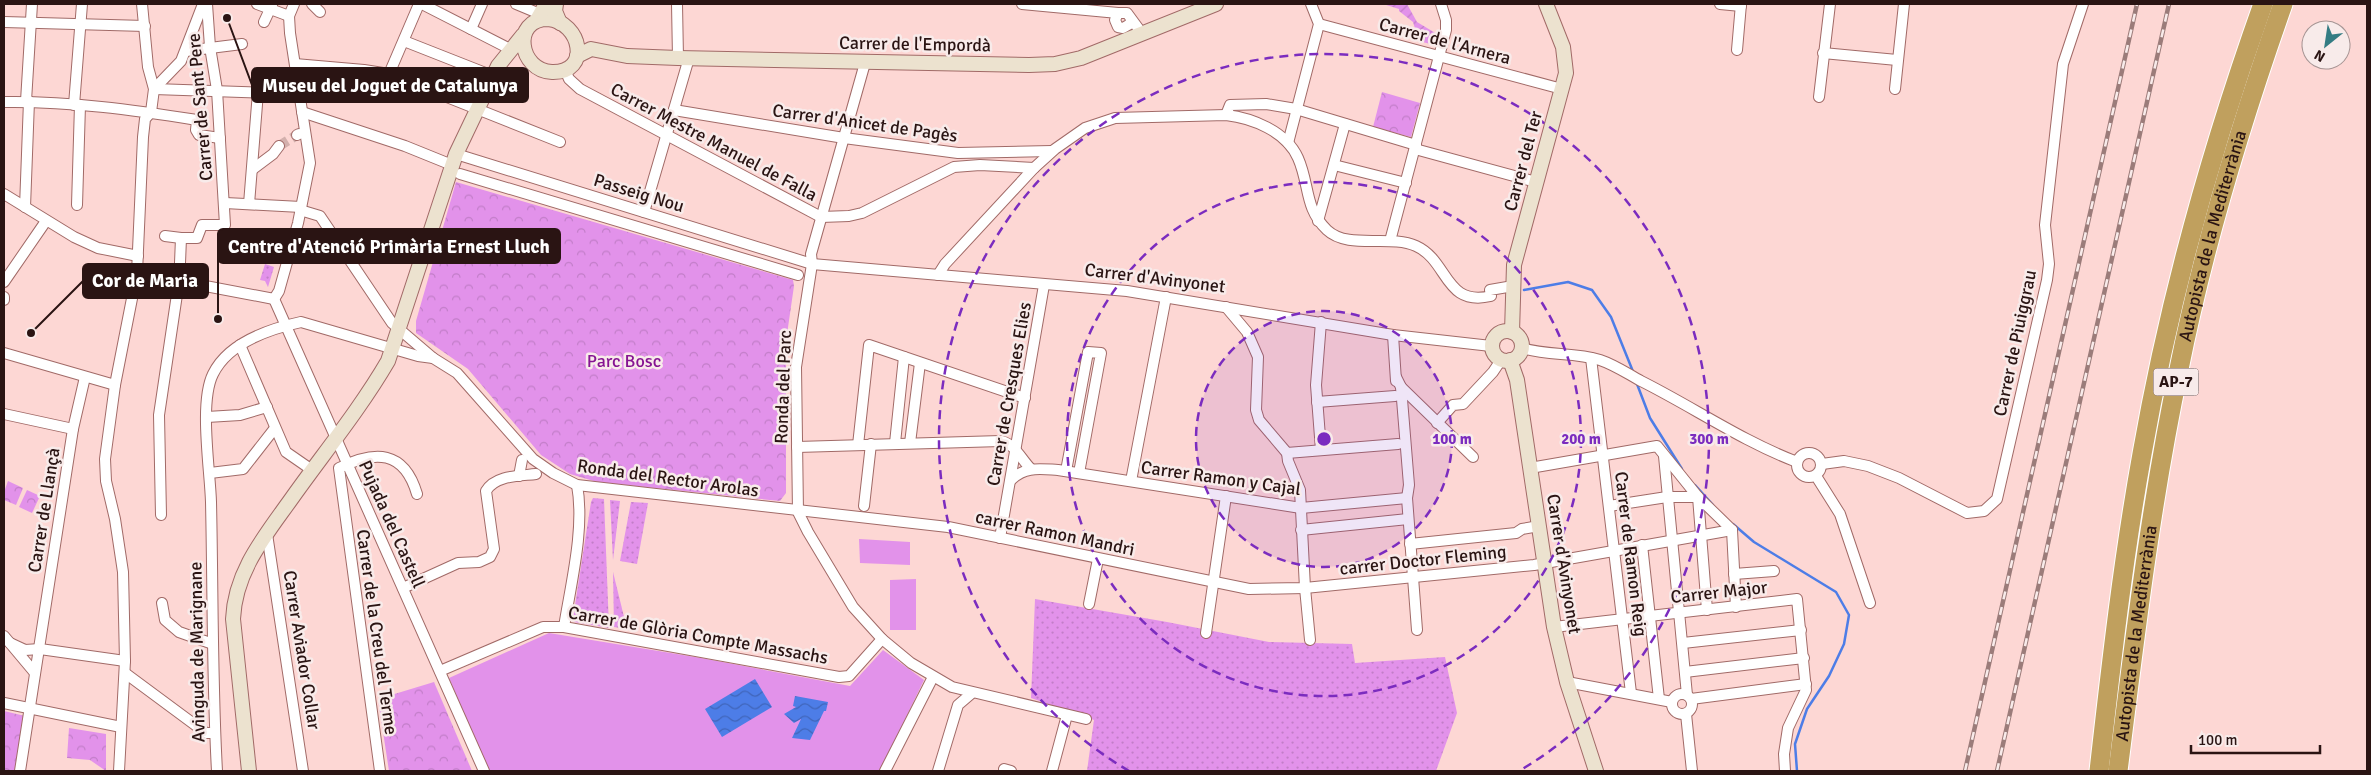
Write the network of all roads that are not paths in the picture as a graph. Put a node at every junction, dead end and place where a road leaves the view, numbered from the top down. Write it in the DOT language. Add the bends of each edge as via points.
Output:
graph roads {
  1 [pos="32,4"];
  2 [pos="82,4"];
  3 [pos="142,4"];
  4 [pos="203,4"];
  5 [pos="207,4"];
  6 [pos="257,4"];
  7 [pos="294,4"];
  8 [pos="312,4"];
  9 [pos="420,4"];
  10 [pos="482,4"];
  11 [pos="516,4"];
  12 [pos="556,4"];
  13 [pos="677,4"];
  14 [pos="1022,4"];
  15 [pos="1216,4"];
  16 [pos="1311,4"];
  17 [pos="1441,4"];
  18 [pos="1546,4"];
  19 [pos="1720,4"];
  20 [pos="1830,4"];
  21 [pos="1904,4"];
  22 [pos="2083,4"];
  23 [pos="2263,4"];
  24 [pos="2283,4"];
  25 [pos="1741,5"];
  26 [pos="272,6"];
  27 [pos="320,12"];
  28 [pos="1123,12"];
  29 [pos="541,13"];
  30 [pos="289,16"];
  31 [pos="4,22"];
  32 [pos="264,22"];
  33 [pos="31,23"];
  34 [pos="560,23"];
  35 [pos="1319,24"];
  36 [pos="81,25"];
  37 [pos="145,26"];
  38 [pos="471,29"];
  39 [pos="571,32"];
  40 [pos="523,35"];
  41 [pos="1141,35"];
  42 [pos="404,41"];
  43 [pos="1121,43"];
  44 [pos="242,44"];
  45 [pos="210,47"];
  46 [pos="510,49"];
  47 [pos="603,50"];
  48 [pos="1737,50"];
  49 [pos="186,51"];
  50 [pos="1823,53"];
  51 [pos="578,56"];
  52 [pos="684,58"];
  53 [pos="1440,58"];
  54 [pos="1897,60"];
  55 [pos="529,61"];
  56 [pos="501,62"];
  57 [pos="865,62"];
  58 [pos="295,64"];
  59 [pos="565,70"];
  60 [pos="389,74"];
  61 [pos="493,76"];
  62 [pos="154,89"];
  63 [pos="1562,89"];
  64 [pos="1895,89"];
  65 [pos="217,90"];
  66 [pos="258,92"];
  67 [pos="299,94"];
  68 [pos="1819,97"];
  69 [pos="27,101"];
  70 [pos="4,102"];
  71 [pos="77,105"];
  72 [pos="1296,109"];
  73 [pos="478,110"];
  74 [pos="674,110"];
  75 [pos="302,112"];
  76 [pos="146,114"];
  77 [pos="1226,115"];
  78 [pos="1345,124"];
  79 [pos="667,135"];
  80 [pos="220,138"];
  81 [pos="844,138"];
  82 [pos="560,142"];
  83 [pos="1288,143"];
  84 [pos="279,146"];
  85 [pos="1416,147"];
  86 [pos="1052,151"];
  87 [pos="456,164"];
  88 [pos="1334,165"];
  89 [pos="1034,168"];
  90 [pos="253,169"];
  91 [pos="1536,182"];
  92 [pos="1406,184"];
  93 [pos="4,194"];
  94 [pos="249,204"];
  95 [pos="77,205"];
  96 [pos="225,205"];
  97 [pos="25,207"];
  98 [pos="300,209"];
  99 [pos="644,212"];
  100 [pos="821,217"];
  101 [pos="1318,220"];
  102 [pos="46,221"];
  103 [pos="165,236"];
  104 [pos="181,238"];
  105 [pos="1390,241"];
  106 [pos="138,256"];
  107 [pos="180,263"];
  108 [pos="812,264"];
  109 [pos="137,273"];
  110 [pos="798,275"];
  111 [pos="938,275"];
  112 [pos="179,281"];
  113 [pos="4,282"];
  114 [pos="1044,285"];
  115 [pos="1513,286"];
  116 [pos="276,295"];
  117 [pos="1166,297"];
  118 [pos="1226,306"];
  119 [pos="301,322"];
  120 [pos="1321,322"];
  121 [pos="286,326"];
  122 [pos="399,331"];
  123 [pos="1512,332"];
  124 [pos="1393,335"];
  125 [pos="414,343"];
  126 [pos="240,345"];
  127 [pos="1491,346"];
  128 [pos="1522,348"];
  129 [pos="393,349"];
  130 [pos="4,353"];
  131 [pos="904,357"];
  132 [pos="433,358"];
  133 [pos="1591,358"];
  134 [pos="1505,360"];
  135 [pos="920,363"];
  136 [pos="85,377"];
  137 [pos="115,385"];
  138 [pos="1398,392"];
  139 [pos="1025,398"];
  140 [pos="1317,402"];
  141 [pos="267,408"];
  142 [pos="4,414"];
  143 [pos="207,417"];
  144 [pos="1436,423"];
  145 [pos="275,428"];
  146 [pos="73,429"];
  147 [pos="336,437"];
  148 [pos="895,443"];
  149 [pos="910,443"];
  150 [pos="858,444"];
  151 [pos="871,444"];
  152 [pos="1398,444"];
  153 [pos="797,447"];
  154 [pos="1015,448"];
  155 [pos="1321,450"];
  156 [pos="1287,453"];
  157 [pos="1664,456"];
  158 [pos="1472,457"];
  159 [pos="1602,457"];
  160 [pos="522,460"];
  161 [pos="1797,462"];
  162 [pos="1822,464"];
  163 [pos="344,466"];
  164 [pos="1530,468"];
  165 [pos="1031,469"];
  166 [pos="312,470"];
  167 [pos="1066,472"];
  168 [pos="210,473"];
  169 [pos="1079,473"];
  170 [pos="536,474"];
  171 [pos="519,476"];
  172 [pos="1816,476"];
  173 [pos="1011,480"];
  174 [pos="1130,481"];
  175 [pos="577,485"];
  176 [pos="417,494"];
  177 [pos="1226,496"];
  178 [pos="1668,497"];
  179 [pos="1698,497"];
  180 [pos="1407,498"];
  181 [pos="864,506"];
  182 [pos="1609,506"];
  183 [pos="1301,508"];
  184 [pos="798,512"];
  185 [pos="161,515"];
  186 [pos="1408,520"];
  187 [pos="1538,526"];
  188 [pos="1301,530"];
  189 [pos="1732,530"];
  190 [pos="266,534"];
  191 [pos="1702,535"];
  192 [pos="1000,538"];
  193 [pos="1672,541"];
  194 [pos="1410,544"];
  195 [pos="1642,545"];
  196 [pos="1614,549"];
  197 [pos="1098,559"];
  198 [pos="1545,563"];
  199 [pos="1774,571"];
  200 [pos="1734,574"];
  201 [pos="1412,577"];
  202 [pos="1213,582"];
  203 [pos="403,588"];
  204 [pos="1305,588"];
  205 [pos="162,603"];
  206 [pos="1089,604"];
  207 [pos="1870,604"];
  208 [pos="1736,606"];
  209 [pos="1707,610"];
  210 [pos="1680,613"];
  211 [pos="1650,616"];
  212 [pos="1623,619"];
  213 [pos="564,627"];
  214 [pos="1554,627"];
  215 [pos="1417,630"];
  216 [pos="1801,630"];
  217 [pos="1206,633"];
  218 [pos="7,639"];
  219 [pos="882,639"];
  220 [pos="1310,640"];
  221 [pos="1683,643"];
  222 [pos="213,644"];
  223 [pos="40,649"];
  224 [pos="1804,658"];
  225 [pos="125,661"];
  226 [pos="440,670"];
  227 [pos="1685,672"];
  228 [pos="125,673"];
  229 [pos="35,674"];
  230 [pos="932,677"];
  231 [pos="1567,682"];
  232 [pos="1806,684"];
  233 [pos="952,687"];
  234 [pos="972,693"];
  235 [pos="1631,693"];
  236 [pos="1689,697"];
  237 [pos="1659,699"];
  238 [pos="1672,702"];
  239 [pos="4,703"];
  240 [pos="958,705"];
  241 [pos="29,708"];
  242 [pos="1067,714"];
  243 [pos="1686,714"];
  244 [pos="1086,719"];
  245 [pos="121,727"];
  246 [pos="215,733"];
  247 [pos="20,771"];
  248 [pos="119,771"];
  249 [pos="216,771"];
  250 [pos="249,771"];
  251 [pos="304,771"];
  252 [pos="380,771"];
  253 [pos="484,771"];
  254 [pos="885,771"];
  255 [pos="938,771"];
  256 [pos="1052,771"];
  257 [pos="1596,771"];
  258 [pos="1692,771"];
  259 [pos="1785,771"];
  260 [pos="2099,771"];
  261 [pos="2118,771"];
  1 -- 33 [label="street"];
  2 -- 36 [label="street"];
  3 -- 37 [label="street"];
  4 -- 49 [label="street"];
  5 -- 45 [label="street, Carrer de Sant Pere"];
  6 -- 26 [label="street"];
  7 -- 30 [label="street"];
  8 -- 27 [label="street"];
  9 -- 38 [label="street"];
  9 -- 42 [label="street"];
  10 -- 38 [label="street"];
  11 -- 29 [label="street"];
  12 -- 34 [label="main road"];
  13 -- 52 [label="street"];
  14 -- 28 [label="street"];
  15 -- 41 [label="main road, Carrer de l'Empordà"];
  16 -- 35 [label="street"];
  17 -- 53 [label="street" via="1446,30"];
  18 -- 63 [label="main road, Carrer del Ter" via="1565,55"];
  19 -- 25 [label="street"];
  20 -- 50 [label="street"];
  21 -- 54 [label="street"];
  22 -- 162 [label="street, Carrer de Piuiggrau" via="2063,64 2045,225 2048,272 1996,499 1984,511 1967,513 1874,468 1844,461"];
  23 -- 260 [label="highway, Autopista de la Mediterrània / AP-7" via="2199,201 2160,362 2127,547"];
  24 -- 261 [label="highway, Autopista de la Mediterrània / AP-7" via="2217,208 2179,368 2146,550"];
  25 -- 48 [label="street"];
  26 -- 30 [label="street"];
  26 -- 32 [label="street"];
  28 -- 41 [label="street"];
  28 -- 43 [label="street" via="1115,20"];
  29 -- 34 [label="main road"];
  29 -- 40 [label="main road"];
  30 -- 58 [label="street"];
  31 -- 33 [label="street"];
  33 -- 36 [label="street"];
  33 -- 69 [label="street"];
  34 -- 39 [label="main road"];
  35 -- 53 [label="street, Carrer de l'Arnera"];
  35 -- 72 [label="street"];
  36 -- 37 [label="street"];
  36 -- 71 [label="street"];
  37 -- 62 [label="street" via="148,67"];
  38 -- 46 [label="street"];
  39 -- 47 [label="main road"];
  39 -- 51 [label="main road" via="578,46"];
  40 -- 46 [label="main road"];
  40 -- 55 [label="main road" via="523,49"];
  41 -- 43 [label="main road, Carrer de l'Empordà"];
  42 -- 60 [label="street"];
  42 -- 61 [label="street"];
  43 -- 57 [label="main road, Carrer de l'Empordà" via="1055,64"];
  44 -- 45 [label="street"];
  45 -- 49 [label="street"];
  45 -- 65 [label="street, Carrer de Sant Pere"];
  46 -- 56 [label="main road"];
  47 -- 51 [label="main road" via="591,49"];
  47 -- 52 [label="main road, Carrer de l'Empordà" via="627,56"];
  49 -- 62 [label="street" via="181,61"];
  50 -- 54 [label="street"];
  50 -- 68 [label="street"];
  51 -- 59 [label="main road"];
  52 -- 57 [label="main road, Carrer de l'Empordà"];
  52 -- 74 [label="street"];
  53 -- 63 [label="street, Carrer de l'Arnera"];
  53 -- 85 [label="street"];
  54 -- 64 [label="street"];
  55 -- 56 [label="main road" via="514,58"];
  55 -- 59 [label="main road" via="550,72"];
  56 -- 61 [label="main road"];
  57 -- 81 [label="street, Ronda del Parc"];
  58 -- 60 [label="street"];
  58 -- 67 [label="street"];
  59 -- 79 [label="street, Carrer Mestre Manuel de Falla" via="580,89"];
  60 -- 73 [label="street"];
  61 -- 73 [label="main road"];
  62 -- 65 [label="street"];
  62 -- 76 [label="street"];
  63 -- 91 [label="main road, Carrer del Ter"];
  65 -- 66 [label="street"];
  65 -- 80 [label="street, Carrer de Sant Pere"];
  66 -- 67 [label="street"];
  66 -- 90 [label="street"];
  67 -- 75 [label="street"];
  69 -- 70 [label="street"];
  69 -- 71 [label="street"];
  69 -- 97 [label="street"];
  71 -- 76 [label="street"];
  71 -- 95 [label="street"];
  72 -- 77 [label="street" via="1266,104 1230,105"];
  72 -- 78 [label="street"];
  72 -- 83 [label="street"];
  73 -- 82 [label="street"];
  73 -- 87 [label="main road"];
  74 -- 79 [label="street"];
  74 -- 81 [label="street, Carrer d'Anicet de Pagès"];
  75 -- 87 [label="street"];
  75 -- 98 [label="street" via="310,162"];
  76 -- 80 [label="street" via="197,120 198,135"];
  76 -- 106 [label="street" via="140,170"];
  77 -- 83 [label="street" via="1262,124"];
  77 -- 86 [label="street" via="1115,118 1085,128"];
  78 -- 85 [label="street"];
  78 -- 88 [label="street"];
  79 -- 99 [label="street"];
  79 -- 100 [label="street, Carrer Mestre Manuel de Falla"];
  80 -- 96 [label="street, Carrer de Sant Pere"];
  81 -- 86 [label="street, Carrer d'Anicet de Pagès" via="958,153"];
  81 -- 100 [label="street, Ronda del Parc"];
  83 -- 101 [label="street" via="1298,158 1311,209"];
  84 -- 90 [label="street"];
  85 -- 91 [label="street"];
  85 -- 92 [label="street"];
  86 -- 89 [label="street"];
  87 -- 99 [label="street, Passeig Nou"];
  87 -- 110 [label="street, Passeig Nou"];
  87 -- 122 [label="main road"];
  88 -- 92 [label="street"];
  88 -- 101 [label="street"];
  89 -- 100 [label="street, Carrer Mestre Manuel de Falla" via="954,167 862,213"];
  89 -- 111 [label="street"];
  90 -- 94 [label="street"];
  91 -- 115 [label="main road, Carrer del Ter" via="1514,265"];
  92 -- 105 [label="street"];
  93 -- 97 [label="street"];
  94 -- 96 [label="street, Ronda del Rector Arolas"];
  94 -- 98 [label="street, Ronda del Rector Arolas"];
  96 -- 104 [label="street" via="225,225 202,224 197,238"];
  97 -- 102 [label="street"];
  98 -- 116 [label="street"];
  98 -- 122 [label="street, Ronda del Rector Arolas" via="320,216 357,275"];
  99 -- 108 [label="street, Passeig Nou"];
  100 -- 108 [label="street, Ronda del Parc" via="811,254"];
  101 -- 105 [label="street" via="1330,232 1344,238"];
  102 -- 106 [label="street" via="98,248"];
  102 -- 113 [label="street"];
  103 -- 104 [label="street"];
  104 -- 107 [label="street"];
  105 -- 115 [label="street" via="1414,245 1428,253 1459,294 1487,297 1491,296 1490,290"];
  106 -- 109 [label="street"];
  108 -- 111 [label="street, Carrer d'Avinyonet"];
  108 -- 153 [label="street, Ronda del Parc" via="796,367"];
  109 -- 112 [label="street"];
  109 -- 137 [label="street"];
  111 -- 114 [label="street, Carrer d'Avinyonet"];
  112 -- 116 [label="street"];
  112 -- 185 [label="street" via="159,415"];
  114 -- 117 [label="street, Carrer d'Avinyonet"];
  114 -- 139 [label="street, Carrer de Cresques Elies"];
  115 -- 123 [label="main road, Carrer del Ter"];
  116 -- 119 [label="street" via="283,311"];
  116 -- 121 [label="street, Pujada del Castell"];
  117 -- 118 [label="street, Carrer d'Avinyonet"];
  117 -- 174 [label="street"];
  118 -- 120 [label="street, Carrer d'Avinyonet"];
  118 -- 156 [label="street" via="1247,332 1258,357 1256,410 1259,420"];
  119 -- 121 [label="street, Avinguda de Marignane"];
  119 -- 129 [label="street, Ronda del Rector Arolas"];
  120 -- 124 [label="street, Carrer d'Avinyonet"];
  120 -- 140 [label="street"];
  121 -- 126 [label="street, Avinguda de Marignane"];
  121 -- 147 [label="street, Pujada del Castell"];
  122 -- 125 [label="street, Ronda del Rector Arolas"];
  122 -- 129 [label="main road"];
  123 -- 127 [label="main road" via="1498,333"];
  123 -- 128 [label="main road" via="1520,338"];
  124 -- 127 [label="street, Carrer d'Avinyonet"];
  124 -- 138 [label="street"];
  125 -- 129 [label="street" via="400,344"];
  125 -- 132 [label="street, Ronda del Rector Arolas"];
  126 -- 141 [label="street"];
  126 -- 143 [label="street, Avinguda de Marignane" via="226,354 212,375"];
  127 -- 134 [label="main road" via="1494,354"];
  128 -- 133 [label="street" via="1541,354"];
  128 -- 134 [label="main road" via="1518,356"];
  129 -- 132 [label="street, Ronda del Rector Arolas"];
  129 -- 147 [label="main road" via="381,373"];
  130 -- 136 [label="street"];
  131 -- 135 [label="street"];
  131 -- 148 [label="street"];
  131 -- 150 [label="street" via="869,345"];
  132 -- 175 [label="street, Ronda del Rector Arolas" via="457,373 534,459"];
  133 -- 159 [label="street, Carrer de Ramon Reig"];
  133 -- 161 [label="street"];
  134 -- 144 [label="street" via="1463,404 1453,405"];
  134 -- 164 [label="main road, Carrer d'Avinyonet" via="1517,380"];
  135 -- 139 [label="street"];
  135 -- 149 [label="street"];
  136 -- 137 [label="street"];
  136 -- 146 [label="street, Carrer de Llançà"];
  137 -- 225 [label="street" via="104,459 123,572"];
  138 -- 140 [label="street"];
  138 -- 144 [label="street"];
  138 -- 152 [label="street"];
  138 -- 180 [label="street" via="1409,485"];
  139 -- 154 [label="street, Carrer de Cresques Elies"];
  140 -- 155 [label="street"];
  141 -- 143 [label="street" via="240,415"];
  141 -- 145 [label="street"];
  142 -- 146 [label="street"];
  143 -- 168 [label="street, Avinguda de Marignane"];
  144 -- 158 [label="street"];
  145 -- 166 [label="street" via="286,452"];
  145 -- 168 [label="street" via="243,469"];
  146 -- 223 [label="street, Carrer de Llançà"];
  147 -- 163 [label="street, Pujada del Castell"];
  147 -- 166 [label="main road"];
  148 -- 149 [label="street"];
  148 -- 151 [label="street"];
  149 -- 154 [label="street" via="1001,441"];
  150 -- 151 [label="street"];
  150 -- 153 [label="street"];
  151 -- 181 [label="street"];
  152 -- 155 [label="street"];
  152 -- 180 [label="street"];
  153 -- 184 [label="street, Ronda del Parc"];
  154 -- 165 [label="street"];
  154 -- 173 [label="street, Carrer de Cresques Elies"];
  155 -- 156 [label="street"];
  156 -- 183 [label="street" via="1300,490"];
  157 -- 159 [label="street" via="1657,446"];
  157 -- 178 [label="street"];
  157 -- 179 [label="street"];
  159 -- 164 [label="street"];
  159 -- 182 [label="street, Carrer de Ramon Reig"];
  160 -- 171 [label="street"];
  161 -- 162 [label="street" via="1808,452 1819,457"];
  161 -- 172 [label="street" via="1797,469 1802,475"];
  162 -- 172 [label="street"];
  163 -- 176 [label="street" via="373,455 396,462 410,477"];
  163 -- 203 [label="street, Pujada del Castell"];
  163 -- 252 [label="street, Carrer de la Creu del Terme"];
  164 -- 187 [label="main road, Carrer d'Avinyonet"];
  165 -- 167 [label="street, Carrer Ramon y Cajal"];
  165 -- 173 [label="street" via="1018,473"];
  166 -- 190 [label="main road"];
  167 -- 169 [label="street, Carrer Ramon y Cajal"];
  167 -- 169 [label="street" via="1088,352 1101,353"];
  168 -- 222 [label="street, Avinguda de Marignane"];
  169 -- 174 [label="street, Carrer Ramon y Cajal"];
  170 -- 171 [label="street"];
  171 -- 203 [label="street" via="496,481 486,491 494,549 490,557 451,566"];
  172 -- 207 [label="street" via="1840,514"];
  173 -- 192 [label="street, Carrer de Cresques Elies"];
  174 -- 177 [label="street, Carrer Ramon y Cajal"];
  175 -- 184 [label="street, Ronda del Rector Arolas"];
  175 -- 213 [label="street" via="580,501 578,531"];
  177 -- 183 [label="street, Carrer Ramon y Cajal"];
  177 -- 202 [label="street"];
  178 -- 179 [label="street"];
  178 -- 182 [label="street"];
  178 -- 193 [label="street"];
  179 -- 189 [label="street"];
  179 -- 191 [label="street"];
  180 -- 183 [label="street, Carrer Ramon y Cajal"];
  180 -- 186 [label="street"];
  182 -- 196 [label="street, Carrer de Ramon Reig"];
  183 -- 188 [label="street"];
  184 -- 192 [label="street, carrer Ramon Mandri" via="911,522"];
  184 -- 219 [label="street" via="853,607"];
  186 -- 188 [label="street"];
  186 -- 194 [label="street"];
  187 -- 194 [label="street" via="1516,533"];
  187 -- 198 [label="main road, Carrer d'Avinyonet"];
  188 -- 204 [label="street"];
  189 -- 191 [label="street, carrer Doctor Fleming"];
  189 -- 200 [label="street"];
  190 -- 250 [label="main road" via="247,565 233,603 234,642"];
  190 -- 251 [label="street, Carrer Aviador Collar"];
  191 -- 193 [label="street, carrer Doctor Fleming"];
  191 -- 209 [label="street"];
  192 -- 197 [label="street, carrer Ramon Mandri"];
  193 -- 195 [label="street, carrer Doctor Fleming"];
  193 -- 210 [label="street"];
  194 -- 201 [label="street"];
  195 -- 196 [label="street, carrer Doctor Fleming"];
  195 -- 211 [label="street"];
  196 -- 198 [label="street, carrer Doctor Fleming"];
  196 -- 212 [label="street, Carrer de Ramon Reig"];
  197 -- 202 [label="street, carrer Ramon Mandri"];
  197 -- 206 [label="street"];
  198 -- 201 [label="street, carrer Doctor Fleming"];
  198 -- 214 [label="main road, Carrer d'Avinyonet"];
  199 -- 200 [label="street"];
  200 -- 208 [label="street"];
  201 -- 204 [label="street, carrer Doctor Fleming"];
  201 -- 215 [label="street"];
  202 -- 204 [label="street, carrer Ramon Mandri" via="1249,589"];
  202 -- 217 [label="street"];
  203 -- 226 [label="street, Pujada del Castell"];
  204 -- 220 [label="street"];
  205 -- 222 [label="street" via="165,620 179,632"];
  208 -- 209 [label="street, Carrer Major"];
  208 -- 216 [label="street, Carrer Major" via="1797,599"];
  209 -- 210 [label="street, Carrer Major"];
  210 -- 211 [label="street, Carrer Major"];
  210 -- 221 [label="street"];
  211 -- 212 [label="street, Carrer Major"];
  211 -- 237 [label="street"];
  212 -- 214 [label="street, Carrer Major"];
  212 -- 235 [label="street, Carrer de Ramon Reig"];
  213 -- 219 [label="street, Carrer de Glòria Compte Massachs" via="839,677 849,676"];
  213 -- 226 [label="street, Carrer de Glòria Compte Massachs" via="543,627"];
  214 -- 231 [label="main road, Carrer d'Avinyonet"];
  216 -- 221 [label="street"];
  216 -- 224 [label="street"];
  218 -- 223 [label="street" via="25,650"];
  218 -- 229 [label="street"];
  219 -- 230 [label="street"];
  221 -- 227 [label="street"];
  222 -- 246 [label="street, Avinguda de Marignane"];
  223 -- 225 [label="street"];
  223 -- 229 [label="street, Carrer de Llançà"];
  224 -- 227 [label="street"];
  224 -- 232 [label="street"];
  225 -- 228 [label="street"];
  226 -- 253 [label="street, Pujada del Castell"];
  227 -- 236 [label="street"];
  228 -- 245 [label="street"];
  228 -- 246 [label="street" via="206,733"];
  229 -- 241 [label="street, Carrer de Llançà"];
  230 -- 233 [label="street"];
  230 -- 254 [label="street"];
  231 -- 235 [label="street"];
  231 -- 257 [label="main road, Carrer d'Avinyonet"];
  232 -- 236 [label="street"];
  232 -- 259 [label="street" via="1803,699 1788,728"];
  233 -- 234 [label="street"];
  233 -- 240 [label="street"];
  234 -- 240 [label="street"];
  234 -- 242 [label="street"];
  235 -- 237 [label="street"];
  236 -- 238 [label="street" via="1681,694"];
  236 -- 243 [label="street" via="1693,705"];
  237 -- 238 [label="street"];
  238 -- 243 [label="street" via="1675,712"];
  239 -- 241 [label="street"];
  240 -- 255 [label="street"];
  241 -- 245 [label="street"];
  241 -- 247 [label="street, Carrer de Llançà"];
  242 -- 244 [label="street"];
  242 -- 256 [label="street"];
  243 -- 258 [label="street"];
  245 -- 248 [label="street"];
  246 -- 249 [label="street, Avinguda de Marignane"];
}
